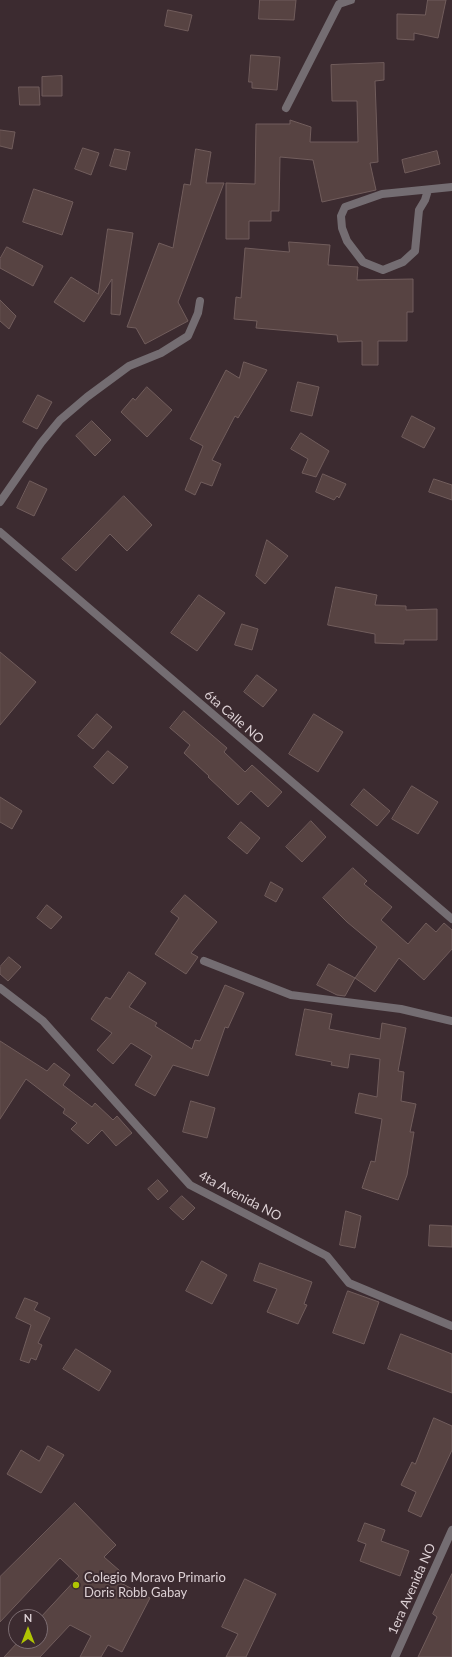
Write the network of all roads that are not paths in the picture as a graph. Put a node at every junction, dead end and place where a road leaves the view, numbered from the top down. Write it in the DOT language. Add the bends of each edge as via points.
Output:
graph roads {
  1 [pos="351,0"];
  2 [pos="286,108"];
  3 [pos="452,187"];
  4 [pos="428,190"];
  5 [pos="200,301"];
  6 [pos="0,502"];
  7 [pos="0,532"];
  8 [pos="452,919"];
  9 [pos="204,961"];
  10 [pos="0,988"];
  11 [pos="452,1021"];
  12 [pos="452,1326"];
  13 [pos="452,1530"];
  14 [pos="395,1657"];
  1 -- 2 [label="street" via="339,4"];
  3 -- 4 [label="street"];
  4 -- 4 [label="street" via="382,194 345,207 341,216 342,228 347,241 363,262 383,270 403,262 415,251 419,210"];
  5 -- 6 [label="street" via="188,336 161,353 129,366 60,420"];
  7 -- 8 [label="street, 6ta Calle NO"];
  9 -- 11 [label="street" via="291,996 401,1008"];
  10 -- 12 [label="street, 4ta Avenida NO" via="43,1021 190,1185 327,1256 349,1283"];
  13 -- 14 [label="street, 1era Avenida NO"];
}
